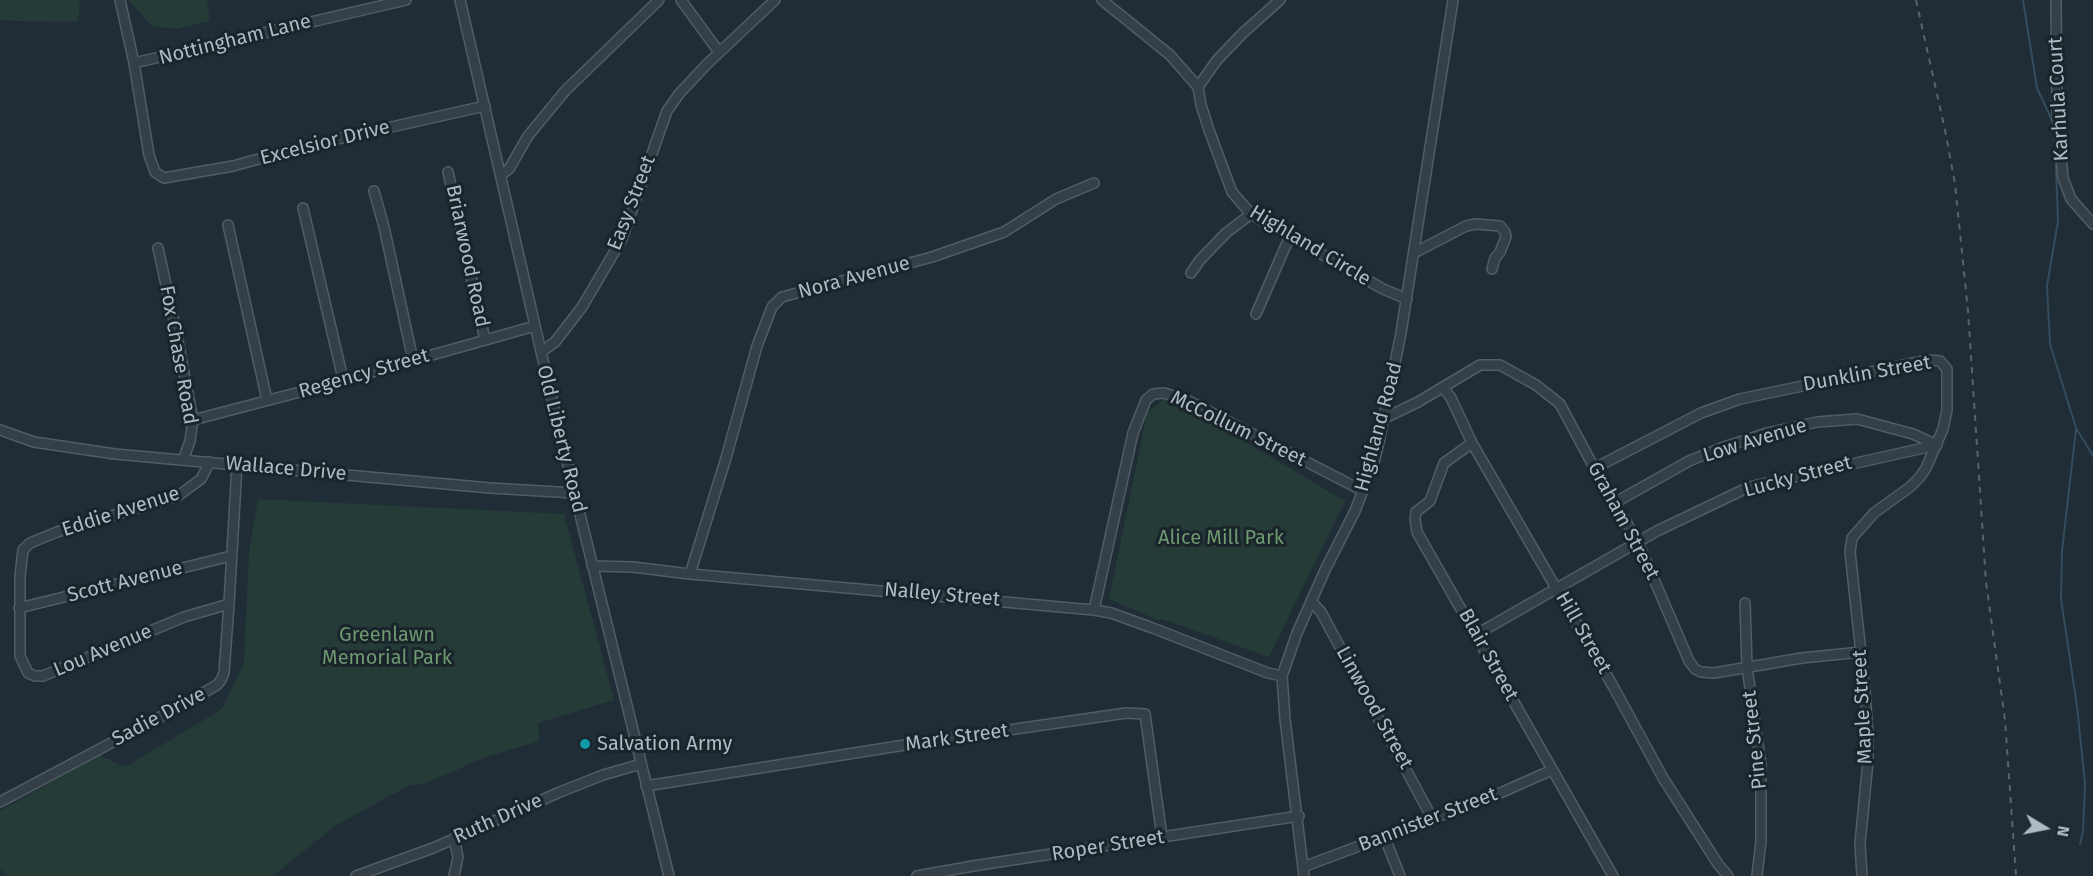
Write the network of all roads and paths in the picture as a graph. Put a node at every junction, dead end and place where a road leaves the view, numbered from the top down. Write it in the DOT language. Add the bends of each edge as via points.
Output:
graph roads {
  1 [pos="120,0"];
  2 [pos="406,0"];
  3 [pos="460,0"];
  4 [pos="659,0"];
  5 [pos="681,0"];
  6 [pos="775,0"];
  7 [pos="1102,0"];
  8 [pos="1280,0"];
  9 [pos="1453,0"];
  10 [pos="2056,0"];
  11 [pos="368,4"];
  12 [pos="719,52"];
  13 [pos="134,63"];
  14 [pos="1198,87"];
  15 [pos="485,106"];
  16 [pos="448,172"];
  17 [pos="501,175"];
  18 [pos="1094,183"];
  19 [pos="374,191"];
  20 [pos="303,208"];
  21 [pos="1251,214"];
  22 [pos="2093,224"];
  23 [pos="228,225"];
  24 [pos="1290,236"];
  25 [pos="158,248"];
  26 [pos="1414,253"];
  27 [pos="1492,269"];
  28 [pos="1191,273"];
  29 [pos="1407,299"];
  30 [pos="1256,314"];
  31 [pos="535,326"];
  32 [pos="485,340"];
  33 [pos="541,352"];
  34 [pos="413,360"];
  35 [pos="343,379"];
  36 [pos="1443,387"];
  37 [pos="267,400"];
  38 [pos="1384,418"];
  39 [pos="193,420"];
  40 [pos="0,430"];
  41 [pos="1472,443"];
  42 [pos="1937,445"];
  43 [pos="183,460"];
  44 [pos="210,462"];
  45 [pos="237,465"];
  46 [pos="1594,468"];
  47 [pos="1363,491"];
  48 [pos="575,493"];
  49 [pos="1616,502"];
  50 [pos="1852,538"];
  51 [pos="1638,542"];
  52 [pos="23,550"];
  53 [pos="231,556"];
  54 [pos="592,566"];
  55 [pos="690,574"];
  56 [pos="1557,588"];
  57 [pos="1311,602"];
  58 [pos="1745,603"];
  59 [pos="229,604"];
  60 [pos="19,608"];
  61 [pos="1094,610"];
  62 [pos="1477,634"];
  63 [pos="1861,652"];
  64 [pos="1747,667"];
  65 [pos="1282,676"];
  66 [pos="640,764"];
  67 [pos="1552,770"];
  68 [pos="646,786"];
  69 [pos="0,802"];
  70 [pos="1299,816"];
  71 [pos="1432,818"];
  72 [pos="1384,836"];
  73 [pos="1162,837"];
  74 [pos="454,838"];
  75 [pos="1304,872"];
  76 [pos="356,876"];
  77 [pos="454,876"];
  78 [pos="669,876"];
  79 [pos="917,876"];
  80 [pos="1400,876"];
  81 [pos="1613,876"];
  82 [pos="1728,876"];
  83 [pos="1757,876"];
  84 [pos="1862,876"];
  1 -- 13 [label="street"];
  2 -- 11 [label="street, Nottingham Lane"];
  3 -- 15 [label="street, Old Liberty Road"];
  4 -- 17 [label="street" via="565,91"];
  5 -- 12 [label="street"];
  6 -- 12 [label="street, Easy Street"];
  7 -- 14 [label="street" via="1170,55"];
  8 -- 14 [label="street" via="1217,60"];
  9 -- 26 [label="street, Highland Road"];
  10 -- 22 [label="street, Karhula Court" via="2057,110 2063,178 2071,199"];
  11 -- 13 [label="street, Nottingham Lane"];
  12 -- 33 [label="street, Easy Street" via="667,111 622,239 582,307 555,342"];
  13 -- 15 [label="street, Excelsior Drive" via="149,155 155,172 164,178 233,166"];
  14 -- 21 [label="street, Highland Circle" via="1232,192"];
  15 -- 17 [label="street, Old Liberty Road"];
  16 -- 32 [label="street, Briarwood Road"];
  17 -- 31 [label="street, Old Liberty Road"];
  18 -- 55 [label="street, Nora Avenue" via="1056,199 1004,232 932,257 782,297 772,307 763,327"];
  19 -- 34 [label="street"];
  20 -- 35 [label="street"];
  21 -- 24 [label="street, Highland Circle"];
  21 -- 28 [label="street" via="1226,233"];
  23 -- 37 [label="street"];
  24 -- 29 [label="street, Highland Circle"];
  24 -- 30 [label="street"];
  25 -- 39 [label="street, Fox Chase Road"];
  26 -- 27 [label="street" via="1466,226 1500,226 1506,237"];
  26 -- 29 [label="street, Highland Road"];
  29 -- 38 [label="street, Highland Road"];
  31 -- 32 [label="street, Regency Street"];
  31 -- 33 [label="street, Old Liberty Road"];
  32 -- 34 [label="street, Regency Street"];
  33 -- 48 [label="street, Old Liberty Road"];
  34 -- 35 [label="street, Regency Street"];
  35 -- 37 [label="street, Regency Street"];
  36 -- 38 [label="street, Graham Street"];
  36 -- 41 [label="street, Hill Street"];
  36 -- 46 [label="street, Graham Street" via="1479,365 1500,365 1560,404"];
  37 -- 39 [label="street, Regency Street"];
  38 -- 47 [label="street, Highland Road"];
  39 -- 43 [label="street, Fox Chase Road"];
  40 -- 43 [label="street, Wallace Drive" via="68,449"];
  41 -- 56 [label="street, Hill Street"];
  41 -- 62 [label="street, Blair Street" via="1444,463 1430,501 1416,512 1415,519 1417,532"];
  42 -- 46 [label="street, Dunklin Street" via="1945,420 1947,369 1940,361 1927,360 1740,399 1701,413"];
  42 -- 49 [label="street, Low Avenue" via="1913,434 1857,419 1817,422 1721,448 1689,461"];
  42 -- 50 [label="street, Dunklin Street" via="1920,477 1874,513"];
  42 -- 51 [label="street, Lucky Street" via="1749,487"];
  43 -- 44 [label="street, Wallace Drive"];
  44 -- 45 [label="street, Wallace Drive"];
  44 -- 52 [label="street, Eddie Avenue" via="201,479 178,496 57,532"];
  45 -- 48 [label="street, Wallace Drive"];
  45 -- 53 [label="street, Sadie Drive"];
  46 -- 49 [label="street, Graham Street"];
  47 -- 57 [label="street, Highland Road"];
  47 -- 61 [label="street, McCollum Street" via="1187,400 1153,394 1146,400 1133,433"];
  48 -- 54 [label="street, Old Liberty Road"];
  49 -- 51 [label="street, Graham Street"];
  50 -- 63 [label="street, Maple Street" via="1850,552"];
  51 -- 56 [label="street, Lucky Street"];
  51 -- 64 [label="street, Graham Street" via="1695,669 1714,672"];
  52 -- 60 [label="street, Lou Avenue"];
  53 -- 59 [label="street, Sadie Drive"];
  53 -- 60 [label="street, Scott Avenue"];
  54 -- 55 [label="street, Nalley Street"];
  54 -- 66 [label="street, Old Liberty Road"];
  55 -- 61 [label="street, Nalley Street"];
  56 -- 62 [label="street, Lucky Street"];
  56 -- 82 [label="street, Hill Street" via="1663,778"];
  57 -- 65 [label="street, Highland Road"];
  57 -- 71 [label="street, Linwood Street" via="1321,612"];
  58 -- 64 [label="street, Pine Street"];
  59 -- 60 [label="street, Lou Avenue" via="184,617 43,676 28,673 20,656"];
  59 -- 69 [label="street, Sadie Drive" via="224,673 217,685"];
  61 -- 65 [label="street, Nalley Street"];
  62 -- 67 [label="street, Blair Street"];
  63 -- 64 [label="street, Graham Street"];
  63 -- 84 [label="street, Maple Street" via="1868,761 1860,844"];
  64 -- 83 [label="street, Pine Street" via="1761,765"];
  65 -- 70 [label="street, Highland Road"];
  66 -- 68 [label="street, Old Liberty Road"];
  66 -- 74 [label="street, Ruth Drive" via="560,792"];
  67 -- 71 [label="street, Bannister Street"];
  67 -- 81 [label="street, Blair Street"];
  68 -- 73 [label="street, Mark Street" via="1126,713 1145,714"];
  68 -- 78 [label="street, Old Liberty Road"];
  70 -- 73 [label="street, Roper Street"];
  70 -- 75 [label="street, Highland Road"];
  71 -- 72 [label="street, Bannister Street"];
  72 -- 75 [label="street, Bannister Street"];
  72 -- 80 [label="street"];
  73 -- 79 [label="street, Roper Street"];
  74 -- 76 [label="street, Ruth Drive"];
  74 -- 77 [label="street" via="458,857"];
}
